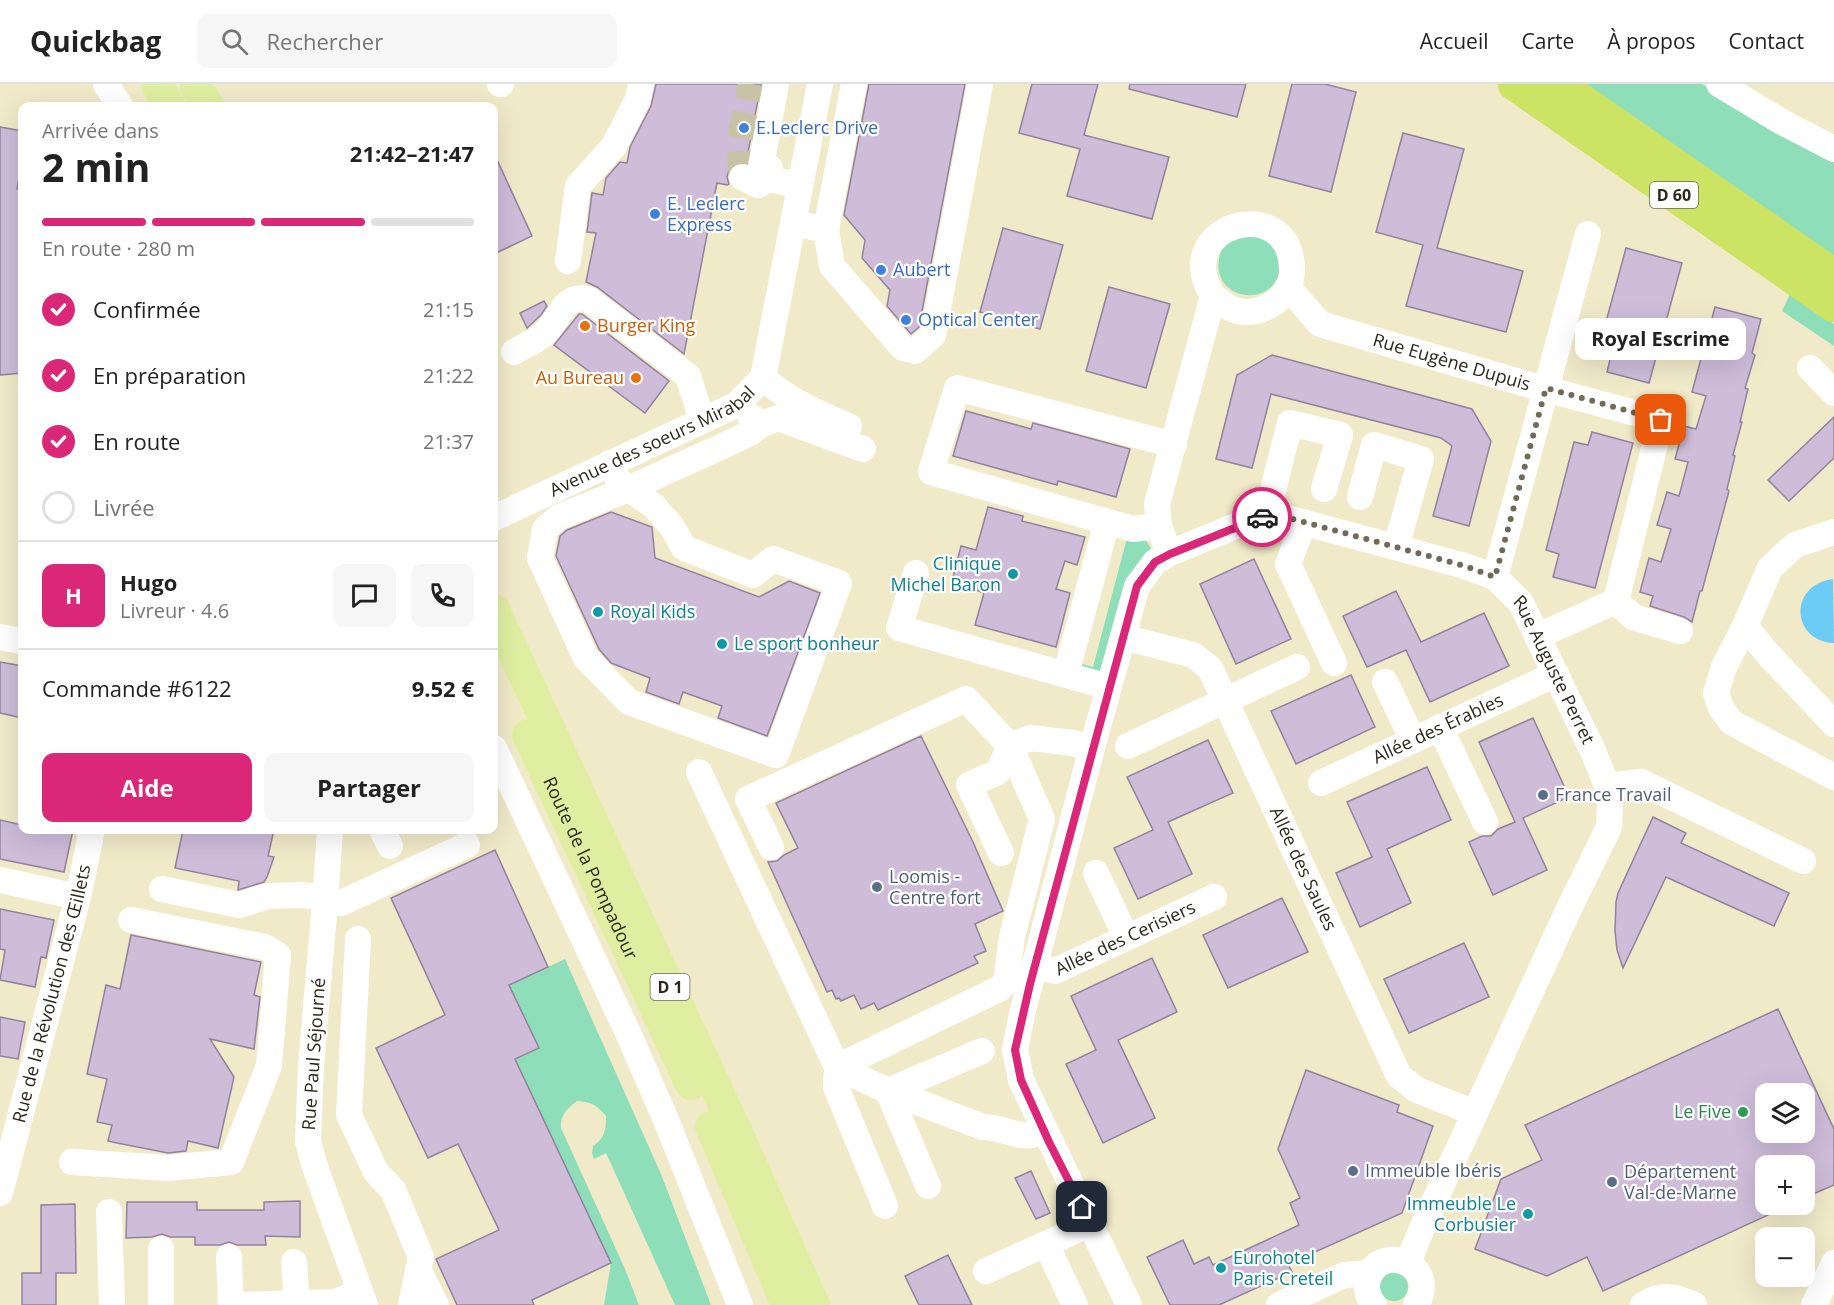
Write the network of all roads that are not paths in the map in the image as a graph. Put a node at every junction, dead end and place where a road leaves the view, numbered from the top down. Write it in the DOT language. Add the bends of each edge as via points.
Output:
graph roads {
  1 [pos="106,84"];
  2 [pos="157,84"];
  3 [pos="195,84"];
  4 [pos="641,84"];
  5 [pos="776,84"];
  6 [pos="786,84"];
  7 [pos="820,84"];
  8 [pos="854,84"];
  9 [pos="980,84"];
  10 [pos="1514,84"];
  11 [pos="1558,84"];
  12 [pos="1719,84"];
  13 [pos="117,102"];
  14 [pos="168,102"];
  15 [pos="206,102"];
  16 [pos="1831,147"];
  17 [pos="756,180"];
  18 [pos="800,184"];
  19 [pos="793,223"];
  20 [pos="826,230"];
  21 [pos="1588,234"];
  22 [pos="568,261"];
  23 [pos="1834,275"];
  24 [pos="1288,287"];
  25 [pos="1213,296"];
  26 [pos="1834,306"];
  27 [pos="514,351"];
  28 [pos="1810,368"];
  29 [pos="763,378"];
  30 [pos="1546,388"];
  31 [pos="1834,393"];
  32 [pos="735,405"];
  33 [pos="702,420"];
  34 [pos="762,424"];
  35 [pos="1174,445"];
  36 [pos="610,463"];
  37 [pos="628,489"];
  38 [pos="1324,489"];
  39 [pos="1360,497"];
  40 [pos="1272,514"];
  41 [pos="498,515"];
  42 [pos="1304,522"];
  43 [pos="1159,526"];
  44 [pos="1105,529"];
  45 [pos="1830,536"];
  46 [pos="1396,548"];
  47 [pos="1170,554"];
  48 [pos="916,573"];
  49 [pos="1495,577"];
  50 [pos="1616,601"];
  51 [pos="498,626"];
  52 [pos="1745,626"];
  53 [pos="1680,631"];
  54 [pos="1538,636"];
  55 [pos="0,637"];
  56 [pos="1123,637"];
  57 [pos="18,640"];
  58 [pos="1334,663"];
  59 [pos="508,666"];
  60 [pos="1297,667"];
  61 [pos="1066,674"];
  62 [pos="1556,674"];
  63 [pos="1385,682"];
  64 [pos="1109,687"];
  65 [pos="1225,701"];
  66 [pos="1834,723"];
  67 [pos="1440,727"];
  68 [pos="1413,740"];
  69 [pos="1010,746"];
  70 [pos="1128,746"];
  71 [pos="1092,748"];
  72 [pos="498,757"];
  73 [pos="699,772"];
  74 [pos="1834,777"];
  75 [pos="1321,783"];
  76 [pos="1607,786"];
  77 [pos="1485,822"];
  78 [pos="91,834"];
  79 [pos="334,834"];
  80 [pos="468,845"];
  81 [pos="771,847"];
  82 [pos="1001,854"];
  83 [pos="1803,861"];
  84 [pos="1095,873"];
  85 [pos="0,880"];
  86 [pos="162,889"];
  87 [pos="78,897"];
  88 [pos="1214,897"];
  89 [pos="325,900"];
  90 [pos="131,920"];
  91 [pos="1126,937"];
  92 [pos="358,939"];
  93 [pos="1035,966"];
  94 [pos="319,973"];
  95 [pos="358,974"];
  96 [pos="982,1051"];
  97 [pos="269,1066"];
  98 [pos="311,1066"];
  99 [pos="837,1067"];
  100 [pos="888,1091"];
  101 [pos="1475,1113"];
  102 [pos="1047,1137"];
  103 [pos="72,1162"];
  104 [pos="928,1186"];
  105 [pos="0,1193"];
  106 [pos="885,1206"];
  107 [pos="109,1212"];
  108 [pos="1090,1224"];
  109 [pos="1046,1244"];
  110 [pos="161,1250"];
  111 [pos="230,1257"];
  112 [pos="294,1262"];
  113 [pos="1408,1262"];
  114 [pos="1834,1263"];
  115 [pos="418,1269"];
  116 [pos="986,1271"];
  117 [pos="1370,1273"];
  118 [pos="363,1299"];
  119 [pos="1424,1302"];
  120 [pos="1366,1303"];
  121 [pos="112,1305"];
  122 [pos="161,1305"];
  123 [pos="232,1305"];
  124 [pos="297,1305"];
  125 [pos="411,1305"];
  126 [pos="436,1305"];
  127 [pos="740,1305"];
  128 [pos="787,1305"];
  129 [pos="814,1305"];
  130 [pos="1075,1305"];
  131 [pos="1129,1305"];
  132 [pos="1278,1305"];
  133 [pos="1643,1305"];
  134 [pos="1694,1305"];
  135 [pos="1814,1305"];
  1 -- 13 [label="street"];
  2 -- 14 [label="main road"];
  3 -- 15 [label="main road"];
  4 -- 22 [label="street" via="638,99 614,146 578,186"];
  5 -- 17 [label="street"];
  6 -- 17 [label="street"];
  7 -- 18 [label="street, Avenue des soeurs Mirabal"];
  8 -- 20 [label="street"];
  9 -- 20 [label="street" via="933,335 915,351 903,348 832,266"];
  10 -- 26 [label="highway, D 60"];
  11 -- 23 [label="highway, D 60"];
  12 -- 16 [label="street"];
  17 -- 18 [label="street"];
  18 -- 19 [label="street, Avenue des soeurs Mirabal"];
  19 -- 20 [label="street"];
  19 -- 29 [label="street, Avenue des soeurs Mirabal"];
  21 -- 30 [label="street"];
  24 -- 25 [label="street" via="1276,302 1247,312 1231,309"];
  24 -- 25 [label="street" via="1292,273 1288,248 1270,229 1244,223 1222,231 1204,257 1204,274"];
  24 -- 30 [label="street, Rue Eugène Dupuis" via="1320,324"];
  25 -- 35 [label="street"];
  27 -- 33 [label="street" via="544,334 568,302 580,297 588,299 688,376"];
  28 -- 31 [label="street"];
  29 -- 32 [label="street, Avenue des soeurs Mirabal"];
  29 -- 34 [label="street" via="780,393 866,441 778,418"];
  30 -- 49 [label="street, Rue Eugène Dupuis"];
  30 -- 50 [label="street" via="1661,420"];
  32 -- 33 [label="street, Avenue des soeurs Mirabal"];
  32 -- 34 [label="street"];
  33 -- 36 [label="street, Avenue des soeurs Mirabal"];
  34 -- 37 [label="street"];
  35 -- 43 [label="street" via="1157,504"];
  35 -- 43 [label="street" via="957,388 931,472 1133,529"];
  36 -- 37 [label="street" via="620,483"];
  36 -- 41 [label="street, Avenue des soeurs Mirabal" via="532,489"];
  37 -- 37 [label="street" via="654,506 684,548 753,575 773,560 839,583 776,754 629,702 586,658 540,558 545,529 559,517"];
  38 -- 40 [label="street" via="1340,435 1290,423 1271,498"];
  39 -- 46 [label="street" via="1374,446 1421,459"];
  40 -- 42 [label="street, Rue Auguste Perret"];
  40 -- 47 [label="street"];
  42 -- 46 [label="street, Rue Auguste Perret"];
  42 -- 58 [label="street" via="1288,564"];
  43 -- 47 [label="street"];
  44 -- 61 [label="street"];
  45 -- 52 [label="street" via="1795,545 1770,568"];
  46 -- 49 [label="street, Rue Auguste Perret"];
  47 -- 56 [label="street" via="1155,562 1137,586"];
  48 -- 61 [label="street" via="899,628"];
  49 -- 54 [label="street, Rue Auguste Perret" via="1521,603"];
  50 -- 53 [label="street" via="1633,617"];
  50 -- 54 [label="street"];
  51 -- 59 [label="main road, D 1"];
  52 -- 66 [label="street"];
  52 -- 74 [label="street" via="1716,693 1721,708 1731,722"];
  54 -- 62 [label="street, Rue Auguste Perret"];
  55 -- 57 [label="street"];
  56 -- 64 [label="street"];
  56 -- 65 [label="street, Allée des Saules" via="1192,655 1210,668"];
  59 -- 128 [label="main road, Route de la Pompadour / D 1"];
  59 -- 129 [label="main road, Route de la Pompadour / D 1" via="743,1146"];
  60 -- 65 [label="street"];
  61 -- 64 [label="street"];
  62 -- 67 [label="street, Allée des Érables"];
  62 -- 76 [label="street, Rue Auguste Perret"];
  63 -- 68 [label="street"];
  64 -- 71 [label="street"];
  65 -- 70 [label="street"];
  65 -- 101 [label="street, Allée des Saules" via="1399,1076 1417,1090"];
  67 -- 68 [label="street, Allée des Érables"];
  67 -- 77 [label="street"];
  68 -- 75 [label="street, Allée des Érables"];
  69 -- 71 [label="street" via="1031,738"];
  69 -- 81 [label="street" via="966,699 748,799"];
  69 -- 82 [label="street" via="998,772 969,785"];
  69 -- 99 [label="street" via="1042,819 1012,937 1006,982 999,989"];
  71 -- 93 [label="street"];
  72 -- 127 [label="street" via="629,1035"];
  73 -- 99 [label="street"];
  76 -- 83 [label="street" via="1641,782"];
  76 -- 101 [label="street, Rue Auguste Perret" via="1609,827"];
  78 -- 87 [label="street, Rue de la Révolution des Œillets"];
  79 -- 89 [label="street, Rue Paul Séjourné"];
  80 -- 89 [label="street" via="340,903"];
  84 -- 91 [label="street"];
  85 -- 87 [label="street"];
  86 -- 89 [label="street" via="239,905 268,896 299,895"];
  87 -- 105 [label="street, Rue de la Révolution des Œillets"];
  88 -- 91 [label="street, Allée des Cerisiers"];
  89 -- 94 [label="street, Rue Paul Séjourné"];
  90 -- 97 [label="street" via="265,947 278,955"];
  91 -- 93 [label="street, Allée des Cerisiers" via="1054,971"];
  92 -- 95 [label="street"];
  93 -- 102 [label="street" via="1015,1050 1021,1080"];
  94 -- 95 [label="street"];
  94 -- 98 [label="street, Rue Paul Séjourné"];
  95 -- 115 [label="street" via="349,1114 376,1172 393,1190 421,1257"];
  96 -- 100 [label="street"];
  97 -- 98 [label="street"];
  97 -- 103 [label="street" via="231,1162 168,1168"];
  98 -- 118 [label="street, Rue Paul Séjourné" via="308,1141"];
  99 -- 100 [label="street"];
  99 -- 106 [label="street" via="836,1087"];
  100 -- 102 [label="street" via="983,1127"];
  100 -- 104 [label="street"];
  101 -- 113 [label="street, Rue Auguste Perret"];
  102 -- 108 [label="street"];
  107 -- 121 [label="street"];
  108 -- 109 [label="street"];
  108 -- 131 [label="street"];
  109 -- 116 [label="street"];
  109 -- 130 [label="street"];
  110 -- 122 [label="street"];
  111 -- 123 [label="street"];
  112 -- 124 [label="street"];
  113 -- 117 [label="street" via="1383,1262"];
  113 -- 119 [label="street" via="1422,1281"];
  114 -- 135 [label="street"];
  115 -- 125 [label="street"];
  115 -- 126 [label="street"];
  117 -- 120 [label="street"];
  117 -- 132 [label="street" via="1344,1275"];
  118 -- 124 [label="street"];
  123 -- 124 [label="street"];
  133 -- 134 [label="street" via="1665,1296"];
}
